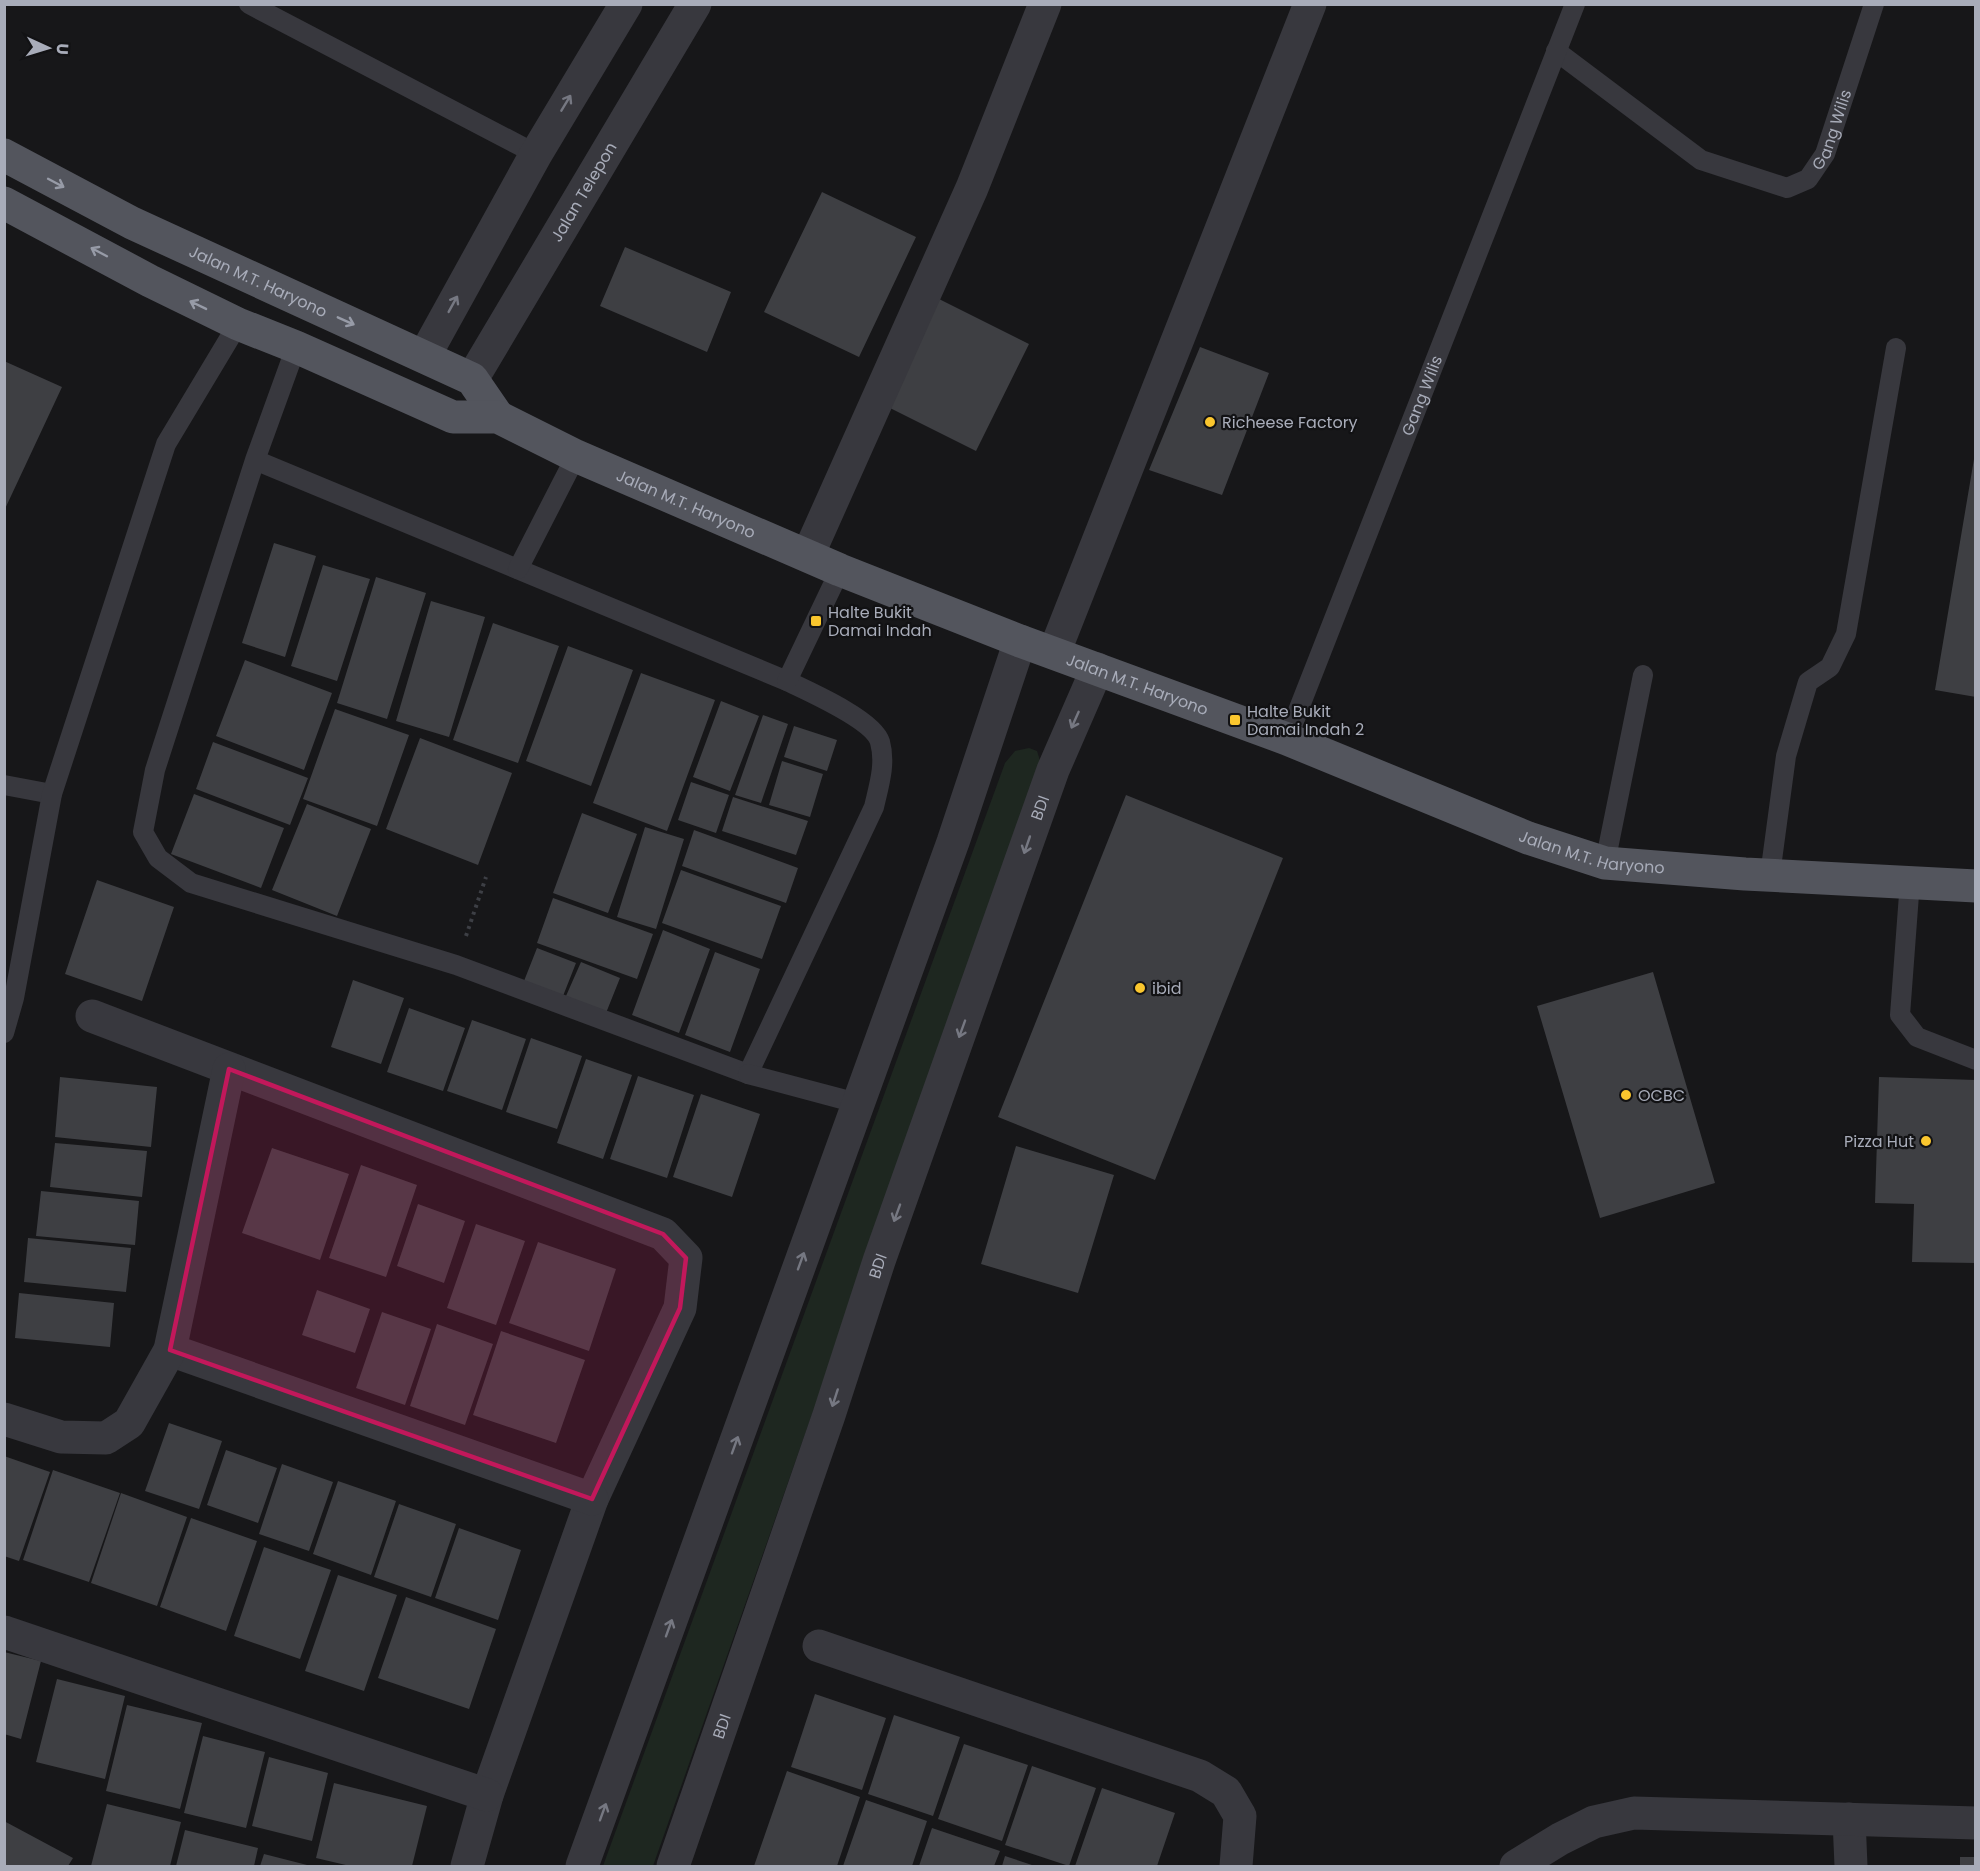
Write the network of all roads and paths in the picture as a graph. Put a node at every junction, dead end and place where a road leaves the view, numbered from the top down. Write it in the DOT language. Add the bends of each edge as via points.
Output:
graph roads {
  1 [pos="249,4"];
  2 [pos="626,4"];
  3 [pos="694,4"];
  4 [pos="1045,4"];
  5 [pos="1310,4"];
  6 [pos="1575,4"];
  7 [pos="1874,4"];
  8 [pos="1556,51"];
  9 [pos="536,154"];
  10 [pos="4,155"];
  11 [pos="4,202"];
  12 [pos="238,324"];
  13 [pos="296,347"];
  14 [pos="1896,348"];
  15 [pos="425,355"];
  16 [pos="472,379"];
  17 [pos="405,395"];
  18 [pos="453,417"];
  19 [pos="498,417"];
  20 [pos="576,456"];
  21 [pos="255,460"];
  22 [pos="808,555"];
  23 [pos="518,569"];
  24 [pos="840,570"];
  25 [pos="1020,641"];
  26 [pos="1054,653"];
  27 [pos="1097,669"];
  28 [pos="1643,675"];
  29 [pos="787,681"];
  30 [pos="1287,739"];
  31 [pos="4,785"];
  32 [pos="52,794"];
  33 [pos="1605,862"];
  34 [pos="1770,875"];
  35 [pos="486,877"];
  36 [pos="1911,881"];
  37 [pos="1976,886"];
  38 [pos="456,965"];
  39 [pos="92,1016"];
  40 [pos="4,1033"];
  41 [pos="1976,1059"];
  42 [pos="229,1069"];
  43 [pos="748,1074"];
  44 [pos="857,1103"];
  45 [pos="170,1350"];
  46 [pos="4,1419"];
  47 [pos="592,1499"];
  48 [pos="4,1632"];
  49 [pos="819,1646"];
  50 [pos="488,1796"];
  51 [pos="1849,1819"];
  52 [pos="1976,1823"];
  53 [pos="467,1866"];
  54 [pos="582,1866"];
  55 [pos="673,1866"];
  56 [pos="1236,1866"];
  57 [pos="1516,1866"];
  58 [pos="1851,1866"];
  1 -- 9 [label="lane"];
  9 -- 2 [label="street, one-way"];
  3 -- 16 [label="street, Jalan Telepon"];
  4 -- 22 [label="street" via="972,188"];
  5 -- 26 [label="street"];
  6 -- 8 [label="lane, Gang Wilis"];
  7 -- 8 [label="lane, Gang Wilis" via="1825,154 1808,179 1786,188 1701,160"];
  8 -- 30 [label="lane, Gang Wilis"];
  15 -- 9 [label="street, one-way"];
  10 -- 15 [label="main road, Jalan M.T. Haryono, one-way" via="153,233"];
  12 -- 11 [label="main road, Jalan M.T. Haryono, one-way"];
  12 -- 13 [label="main road, Jalan M.T. Haryono"];
  12 -- 32 [label="lane" via="166,444"];
  13 -- 17 [label="main road, Jalan M.T. Haryono"];
  13 -- 21 [label="lane"];
  14 -- 34 [label="lane" via="1846,634 1830,667 1808,682 1786,756"];
  15 -- 16 [label="main road, Jalan M.T. Haryono"];
  15 -- 17 [label="main road"];
  16 -- 18 [label="main road"];
  16 -- 19 [label="main road, Jalan M.T. Haryono"];
  17 -- 18 [label="main road, Jalan M.T. Haryono"];
  18 -- 19 [label="main road, Jalan M.T. Haryono"];
  19 -- 20 [label="main road, Jalan M.T. Haryono"];
  20 -- 22 [label="main road, Jalan M.T. Haryono"];
  20 -- 23 [label="lane"];
  21 -- 23 [label="lane"];
  21 -- 38 [label="lane" via="155,770 142,832 158,858 191,883"];
  22 -- 24 [label="main road, Jalan M.T. Haryono"];
  23 -- 29 [label="lane"];
  24 -- 25 [label="main road, Jalan M.T. Haryono"];
  24 -- 29 [label="lane"];
  25 -- 26 [label="main road, Jalan M.T. Haryono"];
  25 -- 44 [label="street" via="953,842"];
  26 -- 27 [label="main road, Jalan M.T. Haryono"];
  27 -- 30 [label="main road, Jalan M.T. Haryono"];
  27 -- 55 [label="street, BDI, one-way" via="1053,770 879,1261"];
  28 -- 33 [label="lane"];
  29 -- 43 [label="lane" via="857,717 879,739 883,769 874,807"];
  30 -- 33 [label="main road, Jalan M.T. Haryono" via="1528,838"];
  31 -- 32 [label="lane"];
  32 -- 40 [label="lane"];
  33 -- 34 [label="main road, Jalan M.T. Haryono"];
  34 -- 36 [label="main road, Jalan M.T. Haryono"];
  35 -- 38 [label="path"];
  36 -- 37 [label="main road, Jalan M.T. Haryono"];
  36 -- 41 [label="lane" via="1900,1015 1917,1037"];
  38 -- 43 [label="lane"];
  39 -- 42 [label="street"];
  42 -- 45 [label="street"];
  42 -- 47 [label="street" via="663,1234 686,1258 680,1308"];
  43 -- 44 [label="lane"];
  54 -- 44 [label="street, one-way"];
  45 -- 46 [label="street" via="129,1423 106,1438 61,1437"];
  45 -- 47 [label="street"];
  47 -- 50 [label="street"];
  48 -- 50 [label="street"];
  49 -- 56 [label="street" via="1200,1776 1226,1792 1240,1816"];
  50 -- 53 [label="street"];
  51 -- 52 [label="street"];
  51 -- 57 [label="street" via="1634,1813 1594,1822"];
  51 -- 58 [label="street"];
}
